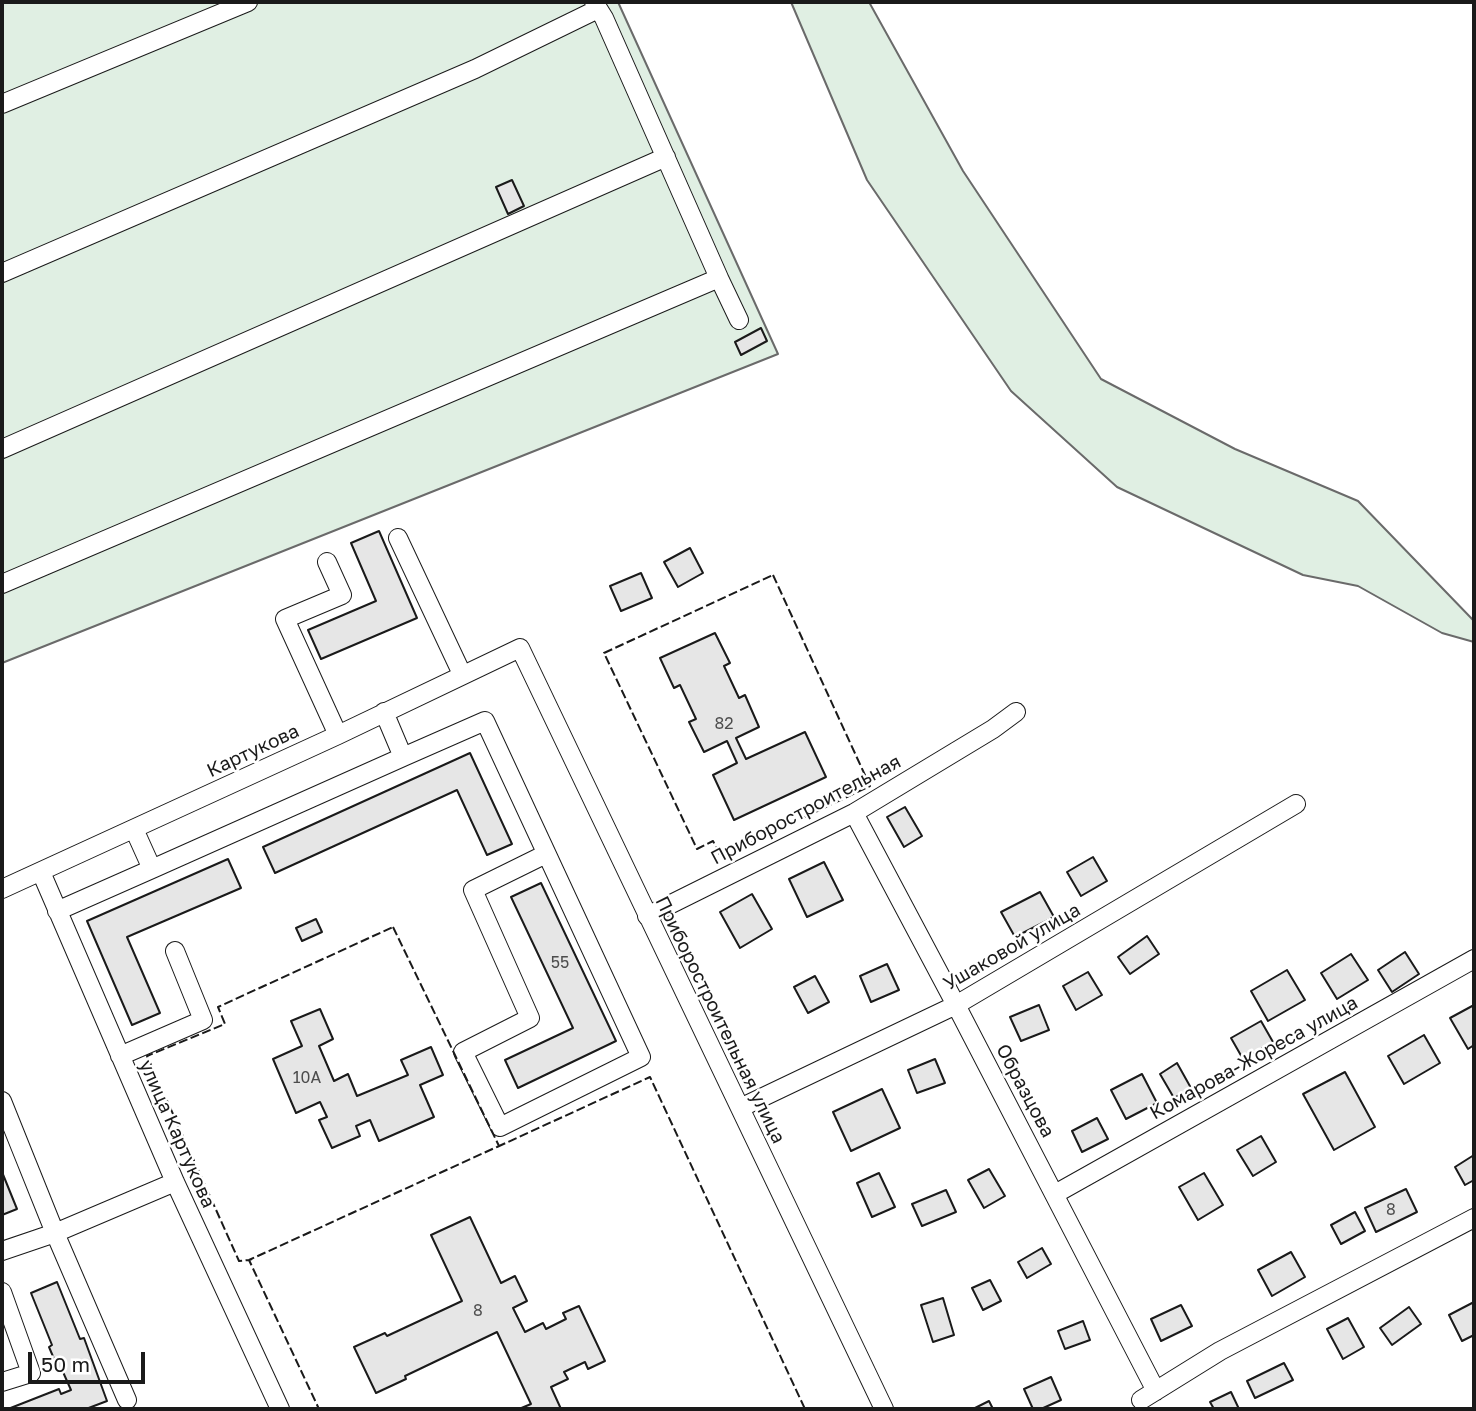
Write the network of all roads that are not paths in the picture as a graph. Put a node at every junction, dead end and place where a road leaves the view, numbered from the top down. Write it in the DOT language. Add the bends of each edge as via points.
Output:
graph roads {
  1 [pos="248,2"];
  2 [pos="596,5"];
  3 [pos="2,104"];
  4 [pos="666,157"];
  5 [pos="2,273"];
  6 [pos="719,278"];
  7 [pos="738,320"];
  8 [pos="2,449"];
  9 [pos="398,538"];
  10 [pos="327,562"];
  11 [pos="2,584"];
  12 [pos="520,648"];
  13 [pos="462,674"];
  14 [pos="384,712"];
  15 [pos="1016,712"];
  16 [pos="338,735"];
  17 [pos="403,757"];
  18 [pos="1296,804"];
  19 [pos="854,813"];
  20 [pos="134,830"];
  21 [pos="546,854"];
  22 [pos="152,869"];
  23 [pos="41,872"];
  24 [pos="2,889"];
  25 [pos="57,911"];
  26 [pos="647,916"];
  27 [pos="175,951"];
  28 [pos="1474,959"];
  29 [pos="956,1005"];
  30 [pos="120,1056"];
  31 [pos="2,1101"];
  32 [pos="740,1108"];
  33 [pos="175,1182"];
  34 [pos="1055,1194"];
  35 [pos="1474,1218"];
  36 [pos="55,1233"];
  37 [pos="2,1251"];
  38 [pos="2,1292"];
  39 [pos="2,1382"];
  40 [pos="127,1400"];
  41 [pos="1142,1402"];
  42 [pos="281,1409"];
  43 [pos="884,1409"];
  1 -- 3 [label="street"];
  2 -- 4 [label="street"];
  2 -- 5 [label="street" via="475,69"];
  4 -- 6 [label="street"];
  4 -- 8 [label="street"];
  6 -- 7 [label="street"];
  6 -- 11 [label="street"];
  9 -- 13 [label="street"];
  10 -- 16 [label="street" via="342,595 285,619"];
  12 -- 13 [label="street, Картукова"];
  12 -- 26 [label="street, Приборостроительная улица"];
  13 -- 14 [label="street, Картукова"];
  14 -- 16 [label="street, Картукова"];
  14 -- 17 [label="street"];
  15 -- 19 [label="street, Приборостроительная"];
  16 -- 20 [label="street, Картукова"];
  17 -- 21 [label="street" via="485,721"];
  17 -- 22 [label="street"];
  18 -- 29 [label="street, Ушаковой улица"];
  19 -- 26 [label="street, Приборостроительная"];
  19 -- 29 [label="street, Образцова"];
  20 -- 22 [label="street"];
  20 -- 23 [label="street, Картукова"];
  21 -- 21 [label="street" via="473,890 530,1018 463,1052 500,1127 641,1057"];
  22 -- 25 [label="street"];
  23 -- 24 [label="street, Картукова"];
  23 -- 25 [label="street, улица Картукова"];
  25 -- 30 [label="street, улица Картукова"];
  26 -- 32 [label="street, Приборостроительная улица"];
  27 -- 30 [label="street" via="203,1020"];
  28 -- 34 [label="street, Комарова-Жореса улица"];
  29 -- 32 [label="street, Ушаковой улица"];
  29 -- 34 [label="street, Образцова"];
  30 -- 33 [label="street, улица Картукова"];
  31 -- 36 [label="street"];
  32 -- 43 [label="street, Приборостроительная улица"];
  33 -- 36 [label="street"];
  33 -- 42 [label="street, улица Картукова"];
  34 -- 41 [label="street, Образцова"];
  35 -- 41 [label="street, Образцова" via="1220,1351"];
  36 -- 37 [label="street"];
  36 -- 40 [label="street"];
  38 -- 39 [label="street" via="31,1373"];
}
